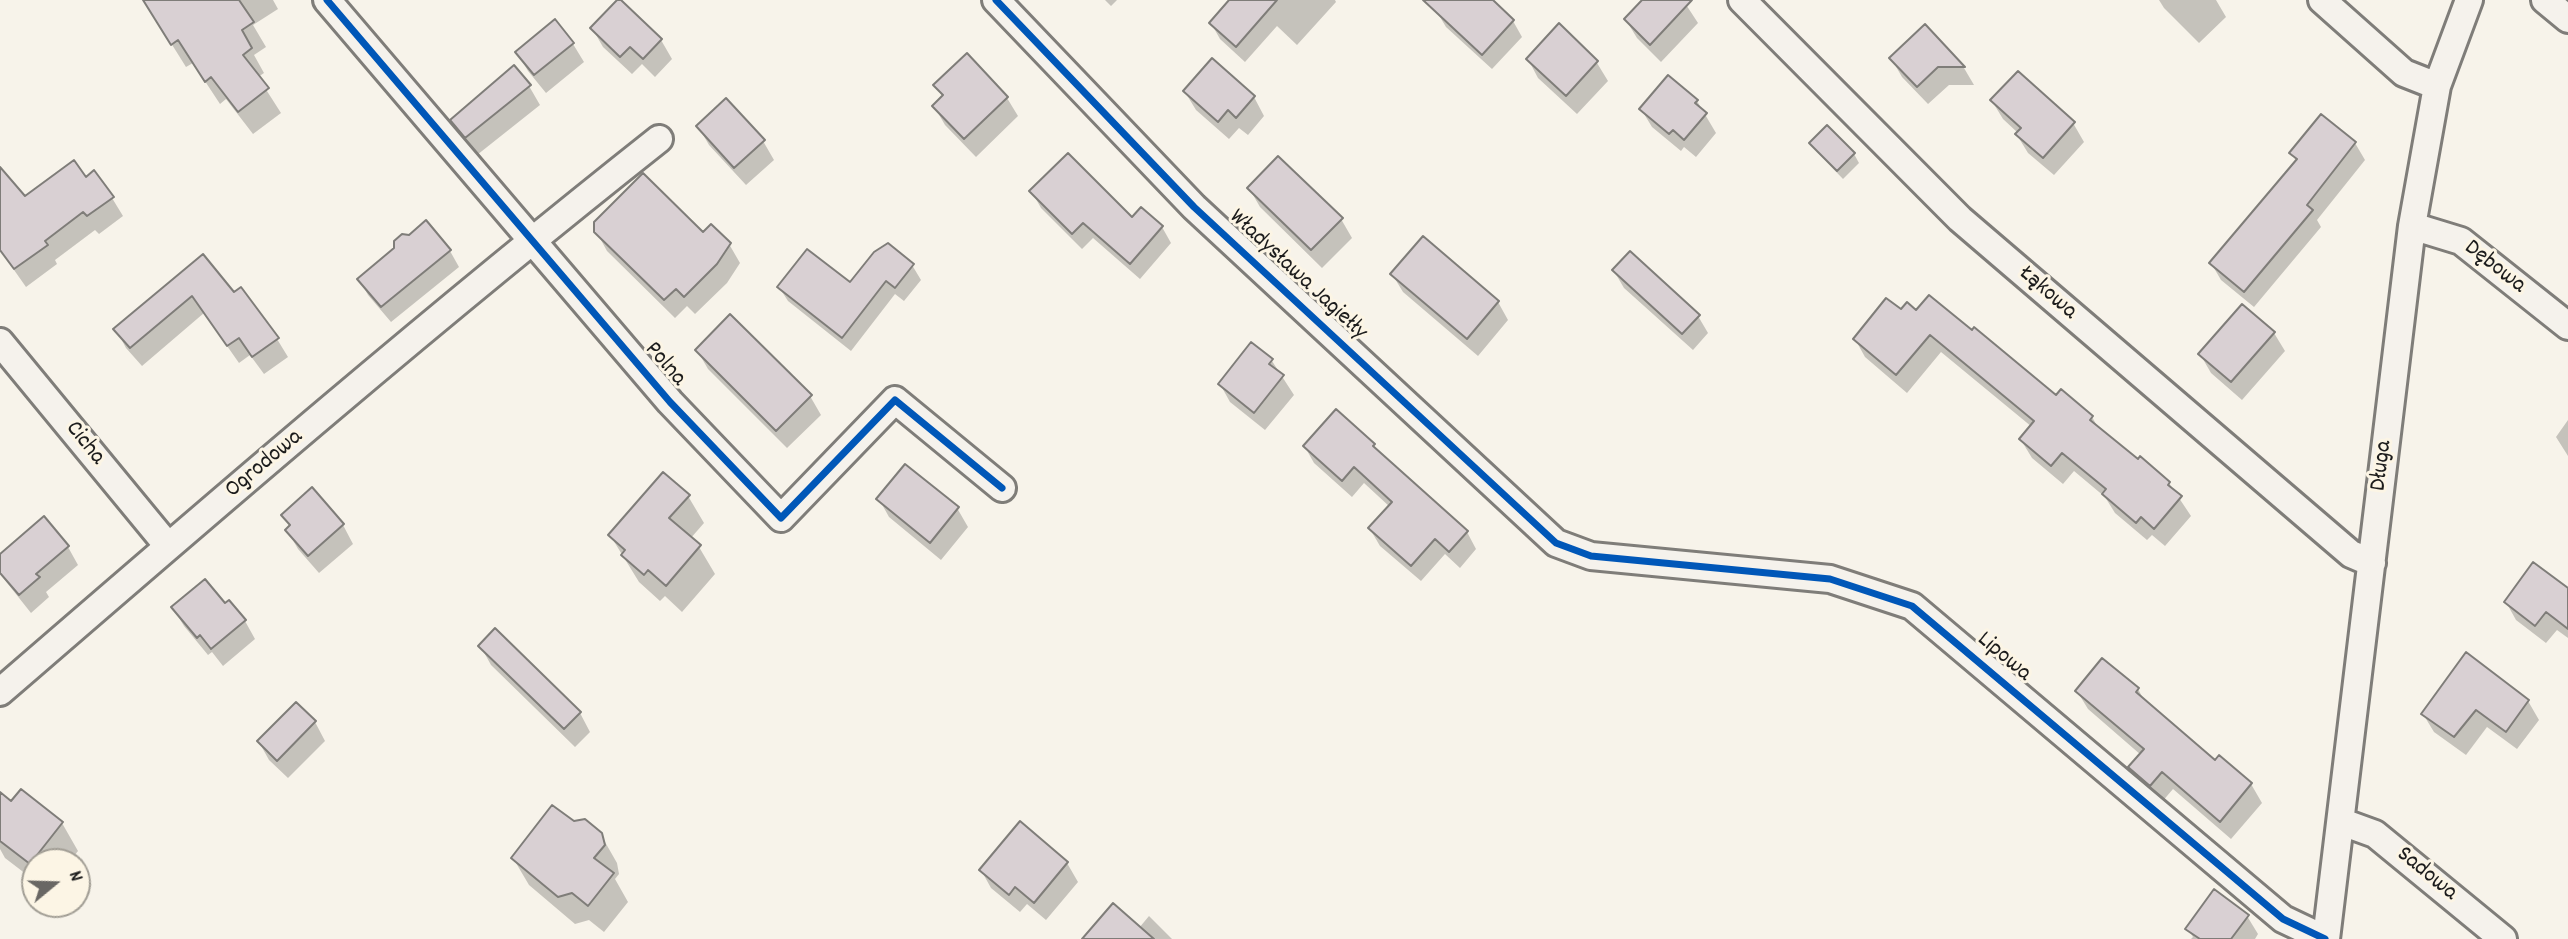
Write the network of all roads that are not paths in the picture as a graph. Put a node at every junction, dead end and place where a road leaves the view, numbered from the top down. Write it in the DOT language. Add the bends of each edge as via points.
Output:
graph roads {
  1 [pos="327,0"];
  2 [pos="996,0"];
  3 [pos="1742,0"];
  4 [pos="2322,0"];
  5 [pos="2469,0"];
  6 [pos="2544,0"];
  7 [pos="2568,19"];
  8 [pos="2437,86"];
  9 [pos="659,139"];
  10 [pos="2412,226"];
  11 [pos="532,240"];
  12 [pos="2568,326"];
  13 [pos="0,342"];
  14 [pos="1002,488"];
  15 [pos="168,546"];
  16 [pos="1591,555"];
  17 [pos="2372,563"];
  18 [pos="0,692"];
  19 [pos="2342,822"];
  20 [pos="2326,939"];
  21 [pos="2503,939"];
  1 -- 11 [label="street, Polna"];
  2 -- 16 [label="street, Władysława Jagiełły" via="1194,207 1556,543"];
  3 -- 17 [label="street, Łąkowa" via="1961,219 2351,554"];
  4 -- 8 [label="street" via="2404,72"];
  5 -- 8 [label="street, Długa"];
  6 -- 7 [label="street"];
  8 -- 10 [label="street, Długa"];
  9 -- 11 [label="street"];
  10 -- 12 [label="street, Dębowa" via="2461,241"];
  10 -- 17 [label="street, Długa"];
  11 -- 14 [label="street, Polna" via="670,402 781,519 895,400"];
  11 -- 15 [label="street, Ogrodowa"];
  13 -- 15 [label="street, Cicha"];
  15 -- 18 [label="street, Ogrodowa"];
  16 -- 20 [label="street, Lipowa" via="1830,579 1912,606 2283,919"];
  17 -- 19 [label="street, Długa"];
  19 -- 20 [label="street, Długa"];
  19 -- 21 [label="street, Sadowa" via="2375,834"];
}
